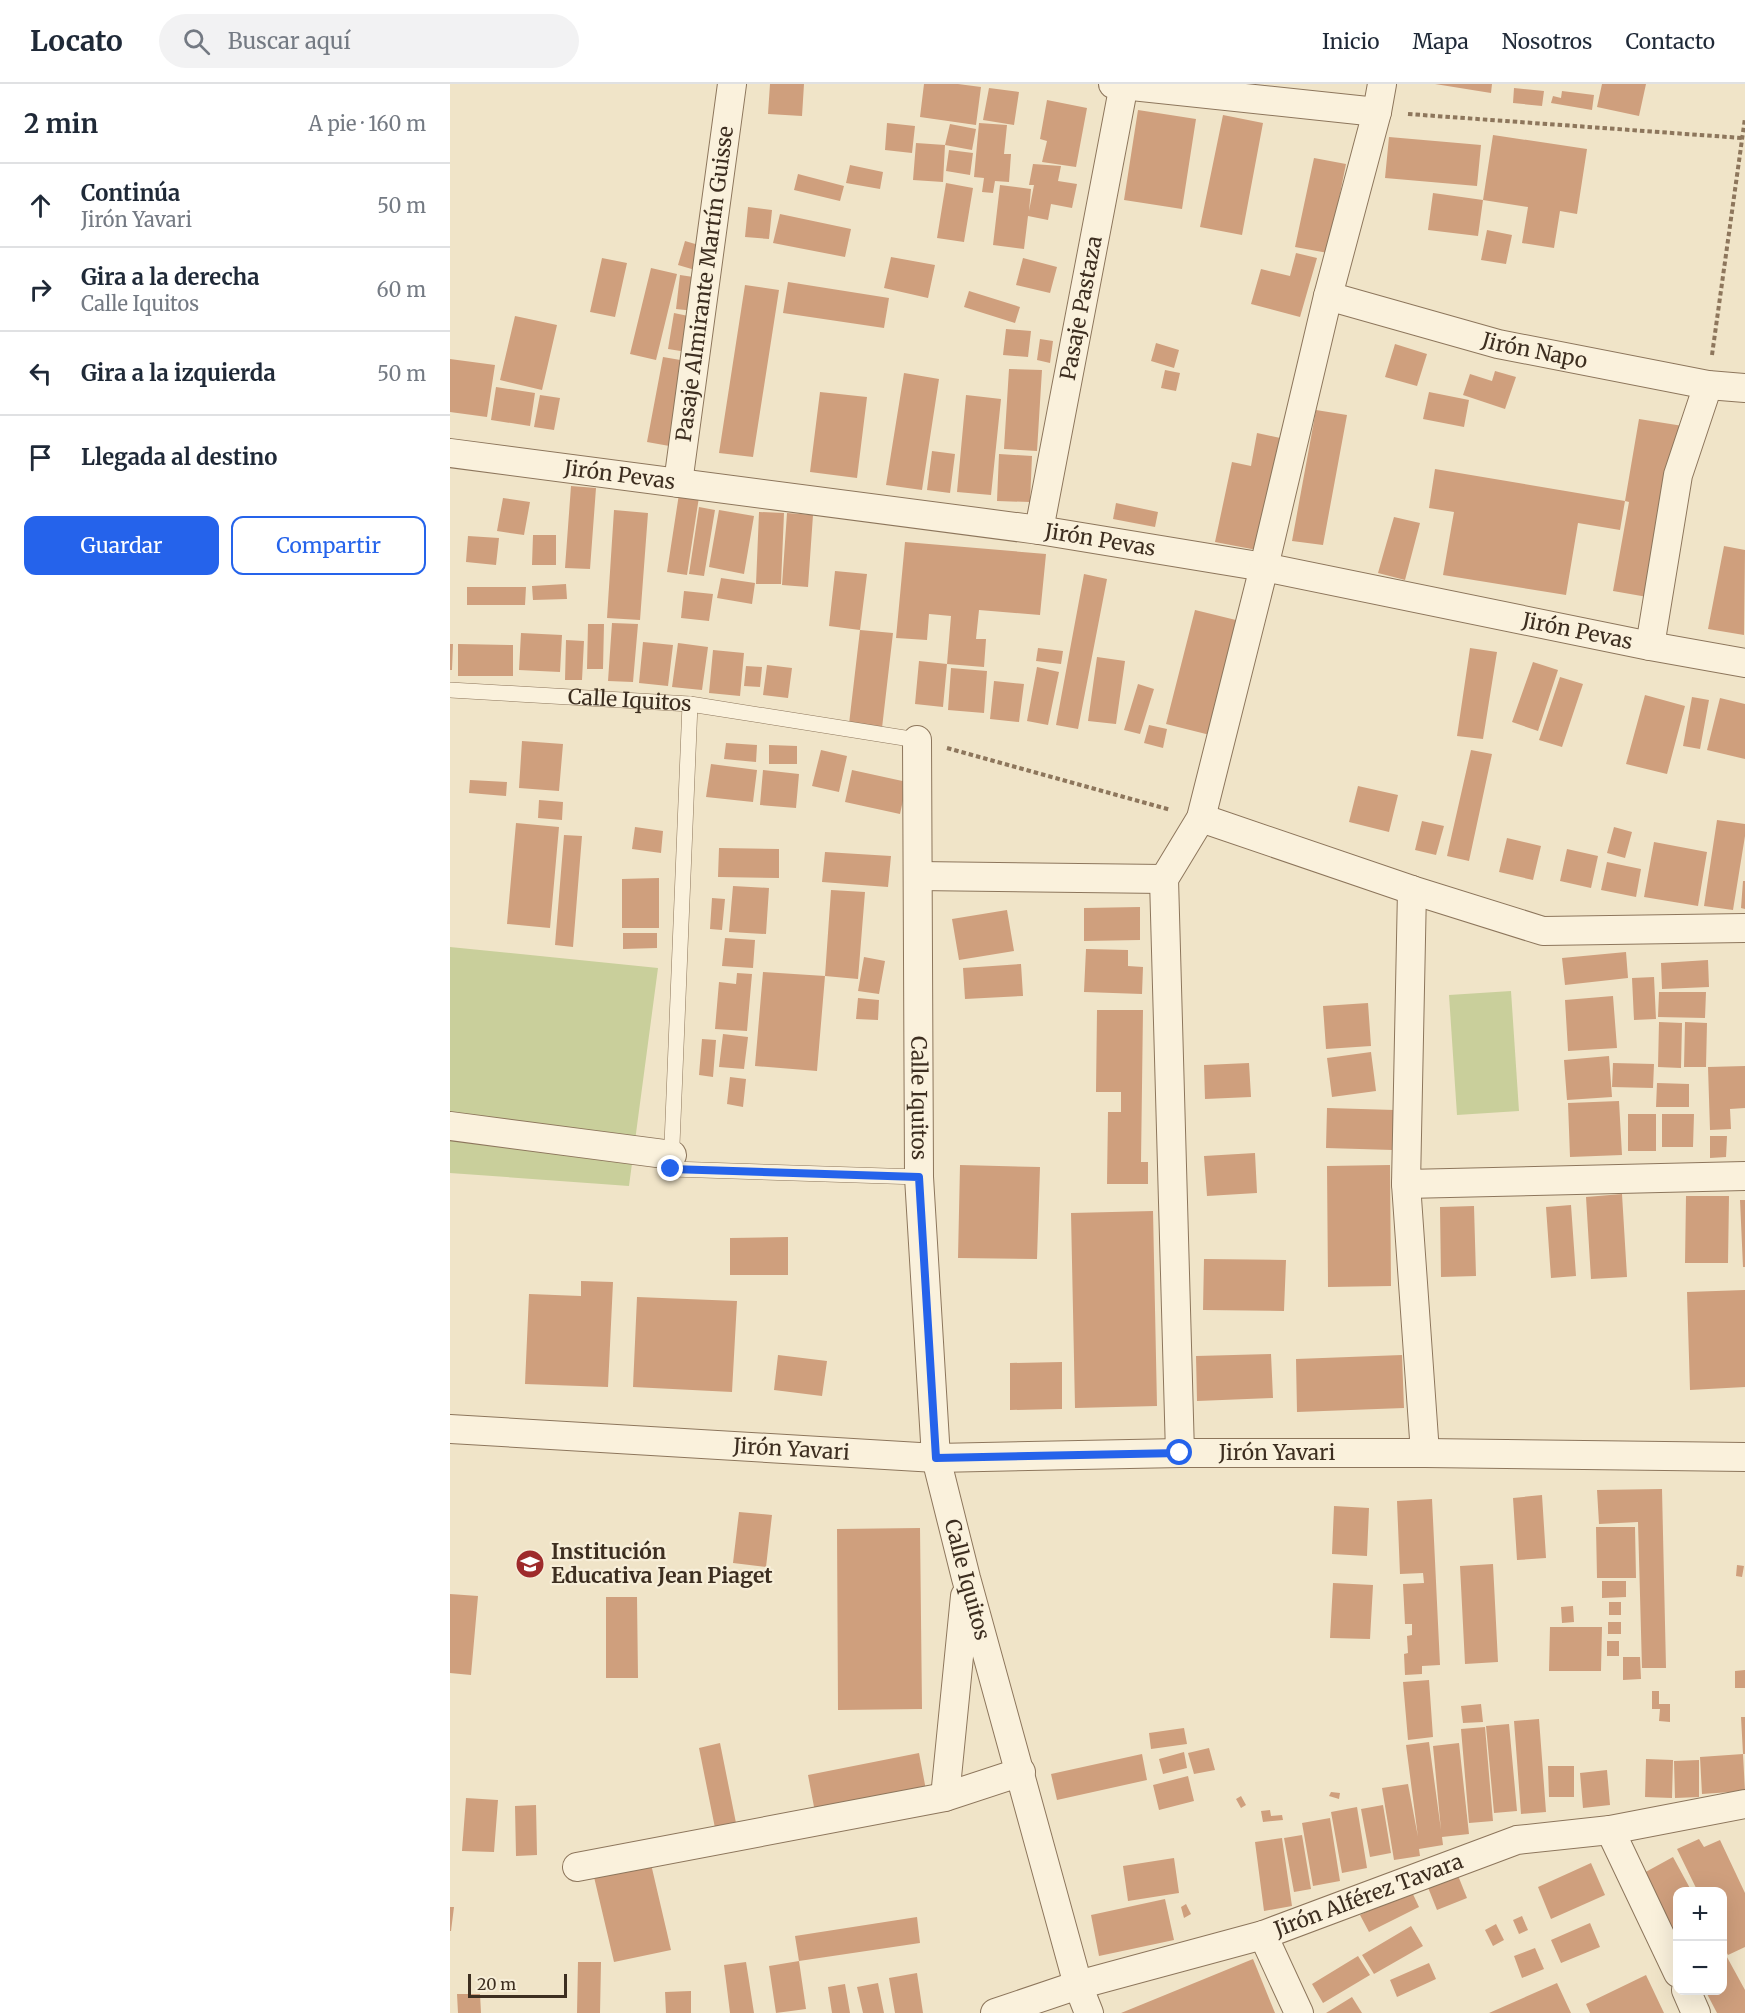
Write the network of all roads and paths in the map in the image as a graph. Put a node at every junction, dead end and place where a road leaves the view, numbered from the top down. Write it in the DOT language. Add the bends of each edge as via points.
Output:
graph roads {
  1 [pos="732,84"];
  2 [pos="1382,84"];
  3 [pos="1120,85"];
  4 [pos="1377,112"];
  5 [pos="1745,118"];
  6 [pos="1742,138"];
  7 [pos="1328,296"];
  8 [pos="1708,385"];
  9 [pos="1745,388"];
  10 [pos="450,453"];
  11 [pos="678,483"];
  12 [pos="1039,530"];
  13 [pos="1264,567"];
  14 [pos="1650,646"];
  15 [pos="1745,663"];
  16 [pos="450,690"];
  17 [pos="690,704"];
  18 [pos="917,740"];
  19 [pos="1201,818"];
  20 [pos="918,876"];
  21 [pos="1164,879"];
  22 [pos="1412,890"];
  23 [pos="1745,928"];
  24 [pos="450,1126"];
  25 [pos="672,1155"];
  26 [pos="1745,1176"];
  27 [pos="919,1177"];
  28 [pos="1406,1184"];
  29 [pos="450,1429"];
  30 [pos="1180,1453"];
  31 [pos="1425,1453"];
  32 [pos="1745,1457"];
  33 [pos="936,1458"];
  34 [pos="966,1578"];
  35 [pos="1021,1772"];
  36 [pos="945,1797"];
  37 [pos="1745,1804"];
  38 [pos="1610,1830"];
  39 [pos="577,1867"];
  40 [pos="1263,1935"];
  41 [pos="1673,1964"];
  42 [pos="1078,1985"];
  43 [pos="1688,1995"];
  44 [pos="995,2013"];
  45 [pos="1089,2013"];
  46 [pos="1299,2013"];
  47 [pos="1696,2013"];
  1 -- 11 [label="street, Pasaje Almirante Martín Guisse"];
  2 -- 4 [label="street"];
  3 -- 4 [label="street"];
  3 -- 12 [label="street, Pasaje Pastaza"];
  4 -- 6 [label="path"];
  4 -- 7 [label="street"];
  5 -- 6 [label="path"];
  6 -- 8 [label="path"];
  7 -- 8 [label="street, Jirón Napo" via="1498,344"];
  7 -- 13 [label="street"];
  8 -- 9 [label="street, Jirón Napo"];
  8 -- 14 [label="street" via="1678,475"];
  10 -- 11 [label="street, Jirón Pevas"];
  11 -- 12 [label="street, Jirón Pevas"];
  12 -- 13 [label="street, Jirón Pevas"];
  13 -- 14 [label="street, Jirón Pevas"];
  13 -- 19 [label="street"];
  14 -- 15 [label="street, Jirón Pevas"];
  16 -- 17 [label="lane, Calle Iquitos"];
  17 -- 18 [label="lane, Calle Iquitos"];
  17 -- 25 [label="lane"];
  18 -- 19 [label="path"];
  18 -- 20 [label="street, Calle Iquitos"];
  19 -- 21 [label="street"];
  19 -- 22 [label="street"];
  20 -- 21 [label="street"];
  20 -- 27 [label="street, Calle Iquitos"];
  21 -- 30 [label="street"];
  22 -- 23 [label="street" via="1543,931"];
  22 -- 28 [label="street"];
  24 -- 25 [label="street"];
  25 -- 27 [label="lane" via="671,1169"];
  26 -- 28 [label="street"];
  27 -- 33 [label="street, Calle Iquitos"];
  28 -- 31 [label="street"];
  29 -- 33 [label="street, Jirón Yavari"];
  30 -- 31 [label="street, Jirón Yavari"];
  30 -- 33 [label="street, Jirón Yavari"];
  31 -- 32 [label="street, Jirón Yavari"];
  33 -- 34 [label="street, Calle Iquitos"];
  34 -- 35 [label="street, Calle Iquitos"];
  34 -- 36 [label="street"];
  35 -- 36 [label="street"];
  35 -- 42 [label="street, Calle Iquitos"];
  36 -- 39 [label="street"];
  37 -- 38 [label="street, Jirón Alférez Tavara"];
  38 -- 40 [label="street, Jirón Alférez Tavara" via="1517,1840"];
  38 -- 41 [label="street"];
  40 -- 42 [label="street, Jirón Alférez Tavara"];
  40 -- 46 [label="street"];
  42 -- 44 [label="street, Jirón Alférez Tavara"];
  42 -- 45 [label="street, Calle Iquitos"];
  43 -- 47 [label="street"];
}
